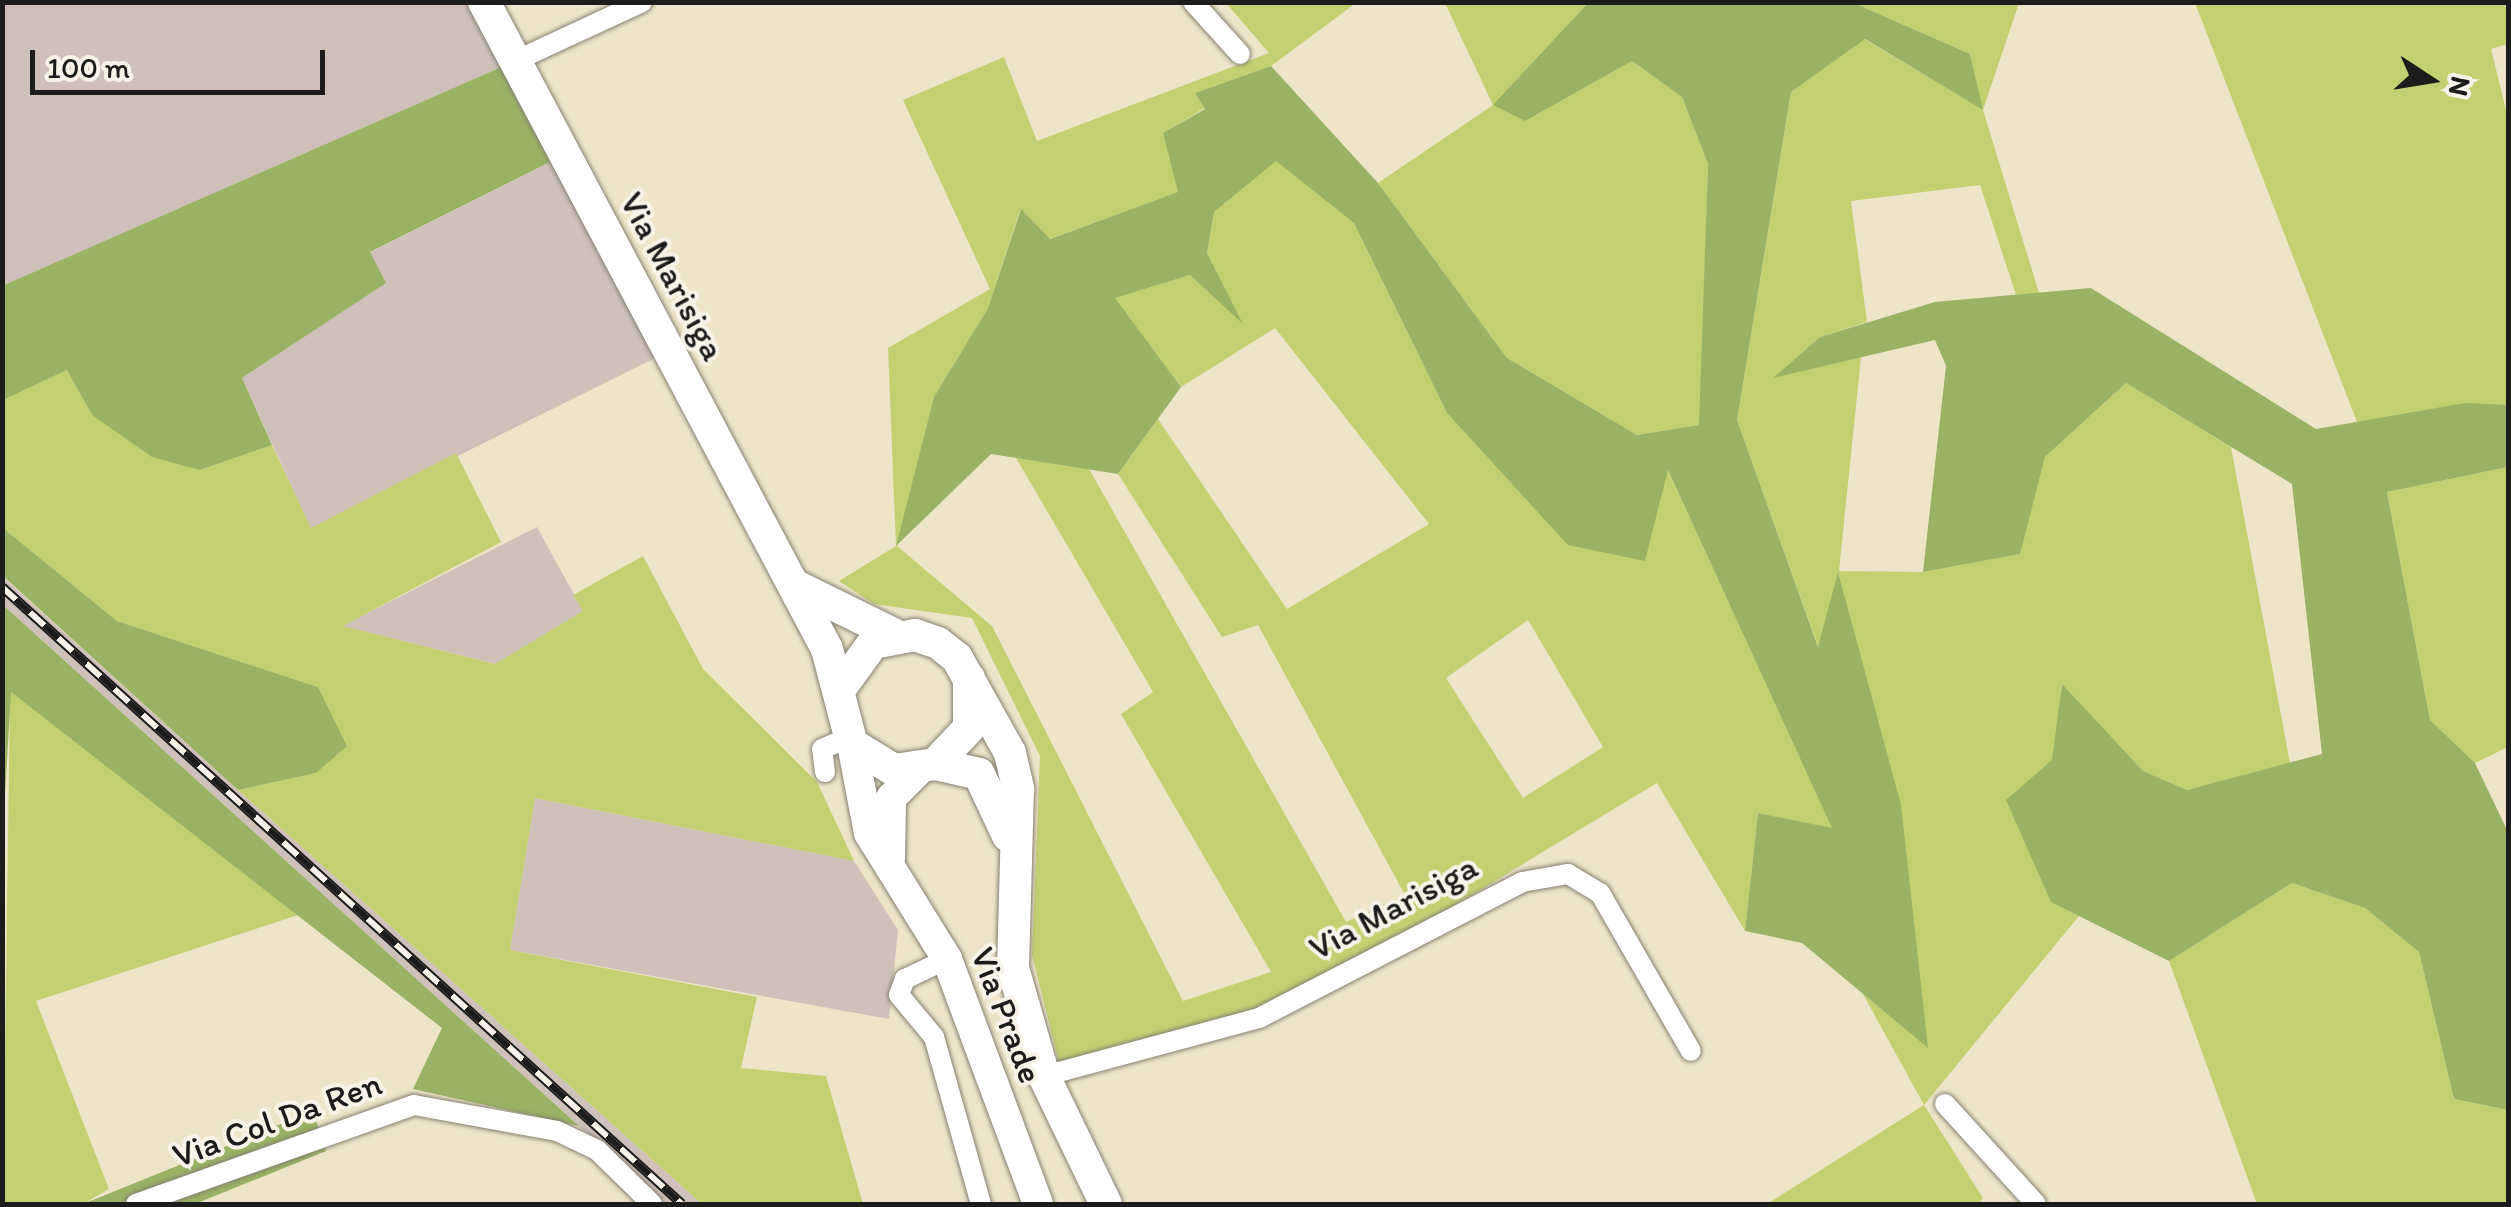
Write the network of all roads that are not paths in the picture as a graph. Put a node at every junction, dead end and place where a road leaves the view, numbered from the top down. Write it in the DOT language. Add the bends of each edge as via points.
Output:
graph roads {
  1 [pos="484,2"];
  2 [pos="642,2"];
  3 [pos="1193,2"];
  4 [pos="1240,54"];
  5 [pos="514,60"];
  6 [pos="794,585"];
  7 [pos="897,636"];
  8 [pos="969,678"];
  9 [pos="840,690"];
  10 [pos="850,741"];
  11 [pos="927,767"];
  12 [pos="825,772"];
  13 [pos="1012,844"];
  14 [pos="890,861"];
  15 [pos="947,959"];
  16 [pos="1691,1052"];
  17 [pos="1044,1076"];
  18 [pos="1945,1104"];
  19 [pos="136,1204"];
  20 [pos="652,1204"];
  21 [pos="980,1204"];
  22 [pos="1038,1204"];
  23 [pos="1106,1204"];
  24 [pos="2036,1204"];
  1 -- 5 [label="main road, Via Marisiga"];
  2 -- 5 [label="street"];
  3 -- 4 [label="street"];
  5 -- 6 [label="main road, Via Marisiga"];
  6 -- 7 [label="main road"];
  6 -- 9 [label="main road, Via Marisiga"];
  7 -- 8 [label="main road" via="938,643"];
  7 -- 9 [label="main road" via="858,655"];
  8 -- 11 [label="main road" via="969,728"];
  8 -- 13 [label="main road" via="1010,753 1018,790"];
  9 -- 10 [label="main road, Via Marisiga"];
  10 -- 11 [label="main road" via="870,761"];
  10 -- 12 [label="street" via="822,748"];
  10 -- 14 [label="main road, Via Prade" via="860,808"];
  11 -- 13 [label="main road" via="978,774"];
  11 -- 14 [label="main road" via="891,798"];
  13 -- 17 [label="main road" via="1013,968"];
  14 -- 15 [label="main road, Via Prade"];
  15 -- 21 [label="street" via="905,979 899,995 934,1037"];
  15 -- 22 [label="main road, Via Prade"];
  16 -- 17 [label="street, Via Marisiga" via="1600,894 1568,874 1522,882 1259,1018"];
  17 -- 23 [label="main road"];
  18 -- 24 [label="street"];
  19 -- 20 [label="street, Via Col Da Ren" via="414,1105 557,1131 598,1150"];
}
